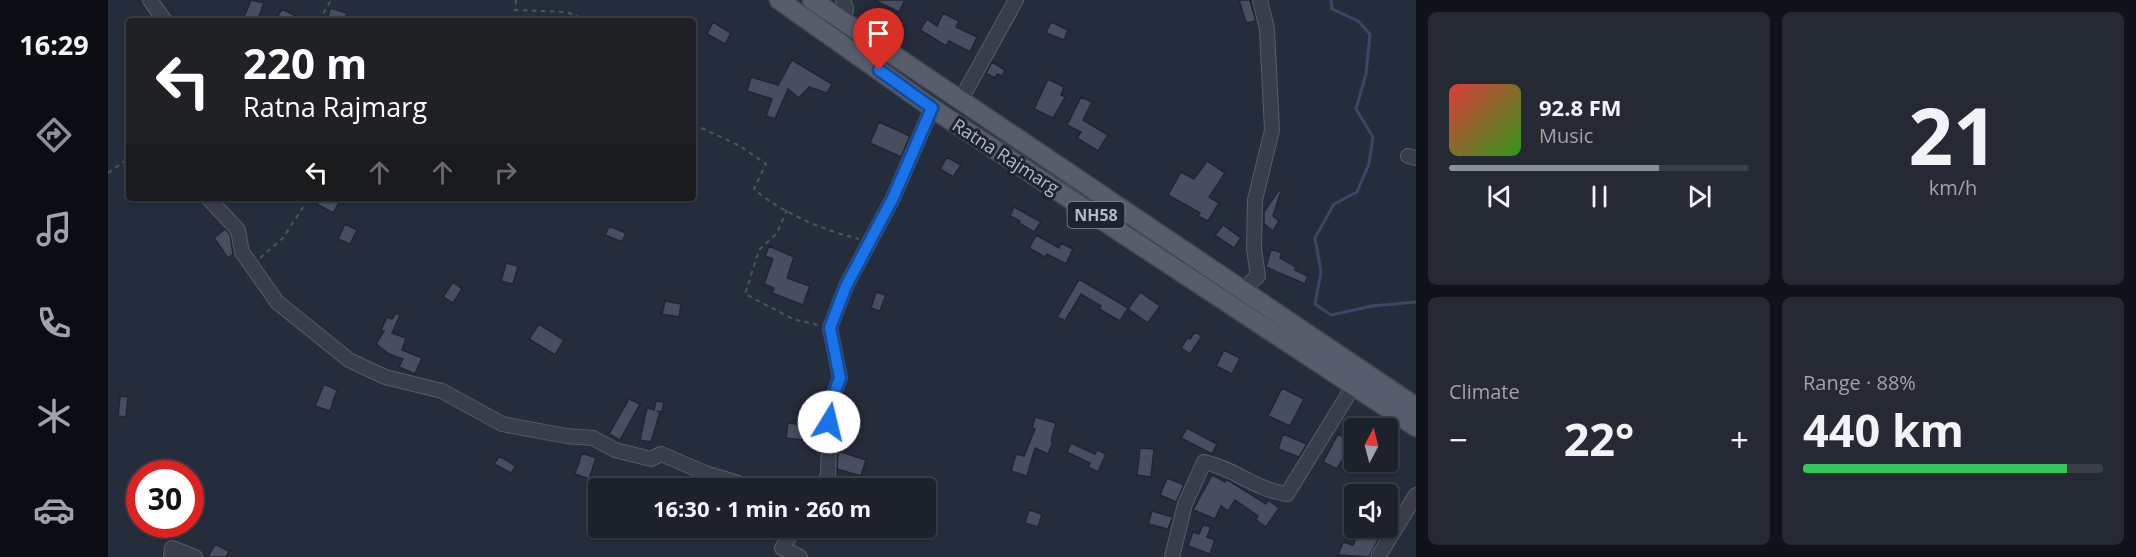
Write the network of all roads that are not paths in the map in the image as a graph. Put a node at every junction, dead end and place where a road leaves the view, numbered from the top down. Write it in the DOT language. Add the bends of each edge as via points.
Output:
graph roads {
  1 [pos="150,0"];
  2 [pos="779,0"];
  3 [pos="812,0"];
  4 [pos="843,0"];
  5 [pos="1016,0"];
  6 [pos="1260,0"];
  7 [pos="163,18"];
  8 [pos="844,21"];
  9 [pos="960,101"];
  10 [pos="932,108"];
  11 [pos="211,201"];
  12 [pos="1242,290"];
  13 [pos="1354,386"];
  14 [pos="1416,407"];
  15 [pos="1416,427"];
  16 [pos="721,478"];
  17 [pos="827,478"];
  18 [pos="1416,495"];
  19 [pos="788,538"];
  20 [pos="171,557"];
  21 [pos="195,557"];
  22 [pos="800,557"];
  23 [pos="1172,557"];
  24 [pos="1378,557"];
  1 -- 7 [label="street"];
  2 -- 10 [label="main road, Ratna Rajmarg / NH58"];
  3 -- 8 [label="main road, Ratna Rajmarg / NH58"];
  4 -- 8 [label="street"];
  5 -- 9 [label="street"];
  6 -- 12 [label="street" via="1267,29 1272,130 1255,200 1258,276"];
  8 -- 9 [label="main road, Ratna Rajmarg / NH58"];
  9 -- 12 [label="main road, Ratna Rajmarg / NH58"];
  10 -- 13 [label="main road, Ratna Rajmarg / NH58"];
  10 -- 17 [label="street" via="893,198 846,286 830,328 840,378 830,404"];
  11 -- 16 [label="street" via="238,230 250,267 277,302 349,360 385,377 442,391 502,424 593,438 615,450 651,459 661,454"];
  12 -- 14 [label="main road, Ratna Rajmarg / NH58"];
  13 -- 15 [label="main road, Ratna Rajmarg / NH58"];
  13 -- 23 [label="street" via="1287,494 1269,491 1204,462 1185,504"];
  18 -- 24 [label="street"];
  19 -- 22 [label="street" via="782,548"];
  20 -- 21 [label="street" via="172,548"];
}
